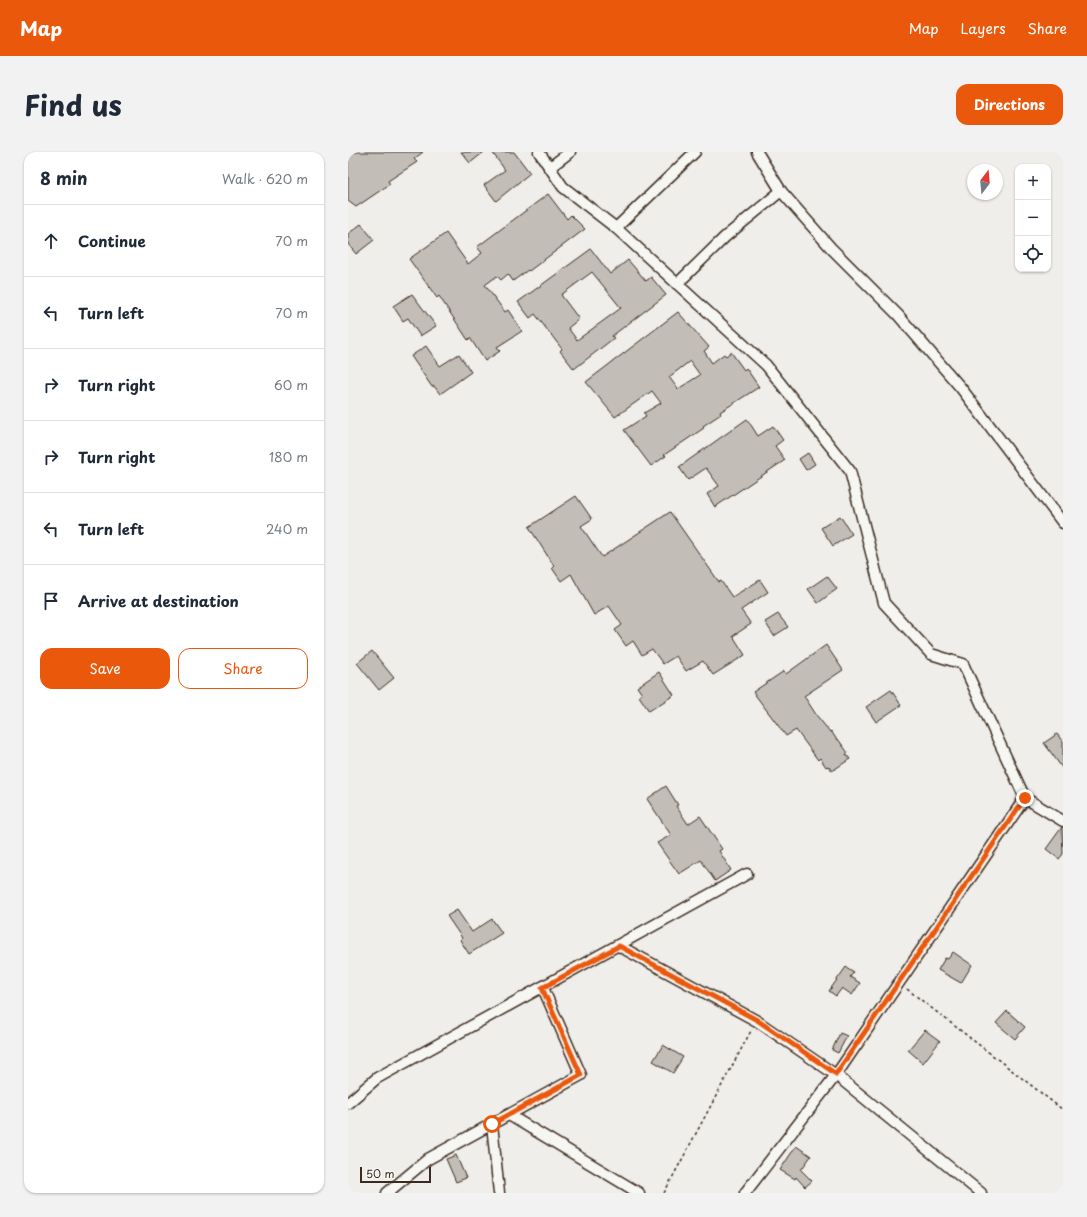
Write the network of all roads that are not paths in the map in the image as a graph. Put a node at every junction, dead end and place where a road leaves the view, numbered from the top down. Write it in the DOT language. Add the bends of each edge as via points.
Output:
graph roads {
  1 [pos="539,152"];
  2 [pos="570,152"];
  3 [pos="695,152"];
  4 [pos="757,152"];
  5 [pos="550,168"];
  6 [pos="781,191"];
  7 [pos="616,228"];
  8 [pos="678,284"];
  9 [pos="1063,523"];
  10 [pos="1025,798"];
  11 [pos="1063,821"];
  12 [pos="747,874"];
  13 [pos="619,946"];
  14 [pos="542,988"];
  15 [pos="836,1074"];
  16 [pos="348,1103"];
  17 [pos="509,1115"];
  18 [pos="492,1124"];
  19 [pos="388,1193"];
  20 [pos="499,1193"];
  21 [pos="639,1193"];
  22 [pos="744,1193"];
  23 [pos="981,1193"];
  1 -- 5 [label="street"];
  2 -- 5 [label="street"];
  3 -- 7 [label="street"];
  4 -- 6 [label="street"];
  5 -- 7 [label="street" via="562,187"];
  6 -- 8 [label="street" via="725,237"];
  6 -- 9 [label="street" via="831,248 898,315 961,388"];
  7 -- 8 [label="street"];
  8 -- 10 [label="street" via="766,365 850,471 884,603 931,654 963,664"];
  10 -- 11 [label="street"];
  10 -- 15 [label="street"];
  12 -- 13 [label="street"];
  13 -- 14 [label="street"];
  13 -- 15 [label="street" via="757,1020"];
  14 -- 16 [label="street" via="377,1078"];
  14 -- 17 [label="street" via="581,1075"];
  15 -- 22 [label="street"];
  15 -- 23 [label="street"];
  17 -- 18 [label="street"];
  17 -- 21 [label="street"];
  18 -- 19 [label="street" via="428,1160"];
  18 -- 20 [label="street"];
}
